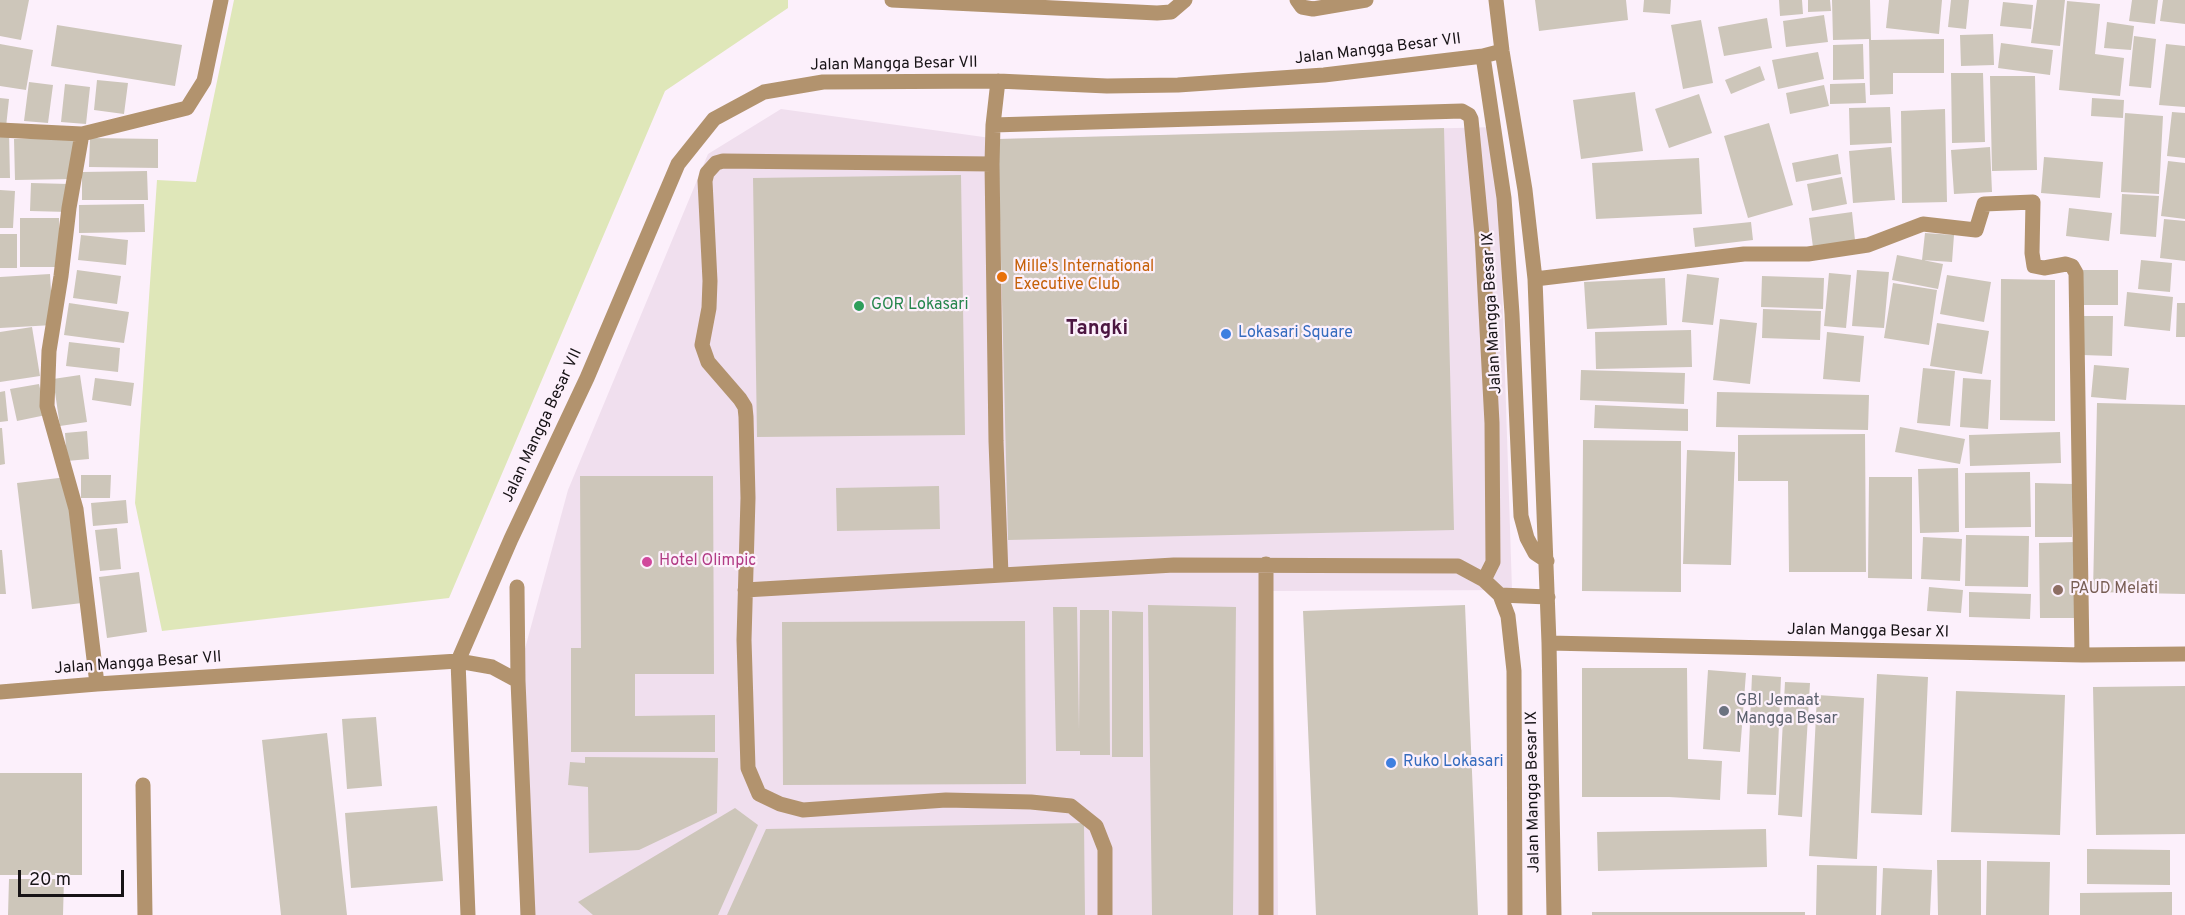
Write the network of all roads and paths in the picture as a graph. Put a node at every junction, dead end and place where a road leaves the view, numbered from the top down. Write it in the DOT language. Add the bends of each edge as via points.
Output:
graph roads {
  1 [pos="221,0"];
  2 [pos="892,0"];
  3 [pos="1185,0"];
  4 [pos="1297,0"];
  5 [pos="1366,0"];
  6 [pos="1496,0"];
  7 [pos="1502,51"];
  8 [pos="1483,56"];
  9 [pos="998,81"];
  10 [pos="993,125"];
  11 [pos="0,129"];
  12 [pos="82,134"];
  13 [pos="992,164"];
  14 [pos="1535,279"];
  15 [pos="1547,561"];
  16 [pos="1266,564"];
  17 [pos="1001,575"];
  18 [pos="1484,580"];
  19 [pos="518,587"];
  20 [pos="746,590"];
  21 [pos="1500,595"];
  22 [pos="1548,597"];
  23 [pos="1549,643"];
  24 [pos="2185,654"];
  25 [pos="2082,655"];
  26 [pos="458,661"];
  27 [pos="518,681"];
  28 [pos="97,684"];
  29 [pos="0,692"];
  30 [pos="143,785"];
  31 [pos="145,915"];
  32 [pos="468,915"];
  33 [pos="528,915"];
  34 [pos="1105,915"];
  35 [pos="1266,915"];
  36 [pos="1515,915"];
  37 [pos="1554,915"];
  1 -- 12 [label="street" via="204,81 187,108"];
  2 -- 3 [label="street" via="1157,13 1171,12"];
  4 -- 5 [label="street" via="1302,7 1312,9"];
  6 -- 7 [label="street, Jalan Mangga Besar IX"];
  7 -- 8 [label="street, Jalan Mangga Besar VII"];
  7 -- 14 [label="street, Jalan Mangga Besar IX"];
  8 -- 9 [label="street, Jalan Mangga Besar VII" via="1280,79 1178,85"];
  8 -- 15 [label="street, Jalan Mangga Besar IX" via="1504,198 1521,516 1535,553"];
  9 -- 10 [label="street"];
  9 -- 26 [label="street, Jalan Mangga Besar VII" via="823,82 764,92 714,119 678,164"];
  10 -- 13 [label="street"];
  10 -- 18 [label="street" via="1462,111 1468,115 1482,235 1492,423 1493,562"];
  11 -- 12 [label="street"];
  12 -- 28 [label="street" via="49,351 47,406 76,509"];
  13 -- 17 [label="street"];
  13 -- 20 [label="street" via="723,161 707,172 710,280 702,345 708,362 745,407"];
  14 -- 15 [label="street, Jalan Mangga Besar IX"];
  14 -- 25 [label="street" via="1744,254 1808,254 1868,245 1923,224 1976,230 1984,204 2033,202 2034,266 2066,264 2076,273"];
  15 -- 22 [label="street, Jalan Mangga Besar IX"];
  16 -- 17 [label="street"];
  16 -- 18 [label="street" via="1458,566"];
  16 -- 35 [label="street"];
  17 -- 20 [label="street"];
  18 -- 21 [label="street"];
  19 -- 27 [label="street"];
  20 -- 34 [label="street" via="748,768 759,794 803,810 946,800 1071,806 1096,826 1105,849"];
  21 -- 22 [label="street"];
  21 -- 36 [label="street" via="1508,616 1514,671"];
  22 -- 23 [label="street, Jalan Mangga Besar IX"];
  23 -- 25 [label="street, Jalan Mangga Besar XI"];
  23 -- 37 [label="street, Jalan Mangga Besar IX"];
  24 -- 25 [label="street, Jalan Mangga Besar XI"];
  26 -- 27 [label="street" via="492,667"];
  26 -- 28 [label="street, Jalan Mangga Besar VII"];
  26 -- 32 [label="street, Jalan Mangga Besar VII"];
  27 -- 33 [label="street"];
  28 -- 29 [label="street, Jalan Mangga Besar VII"];
  30 -- 31 [label="street"];
}
